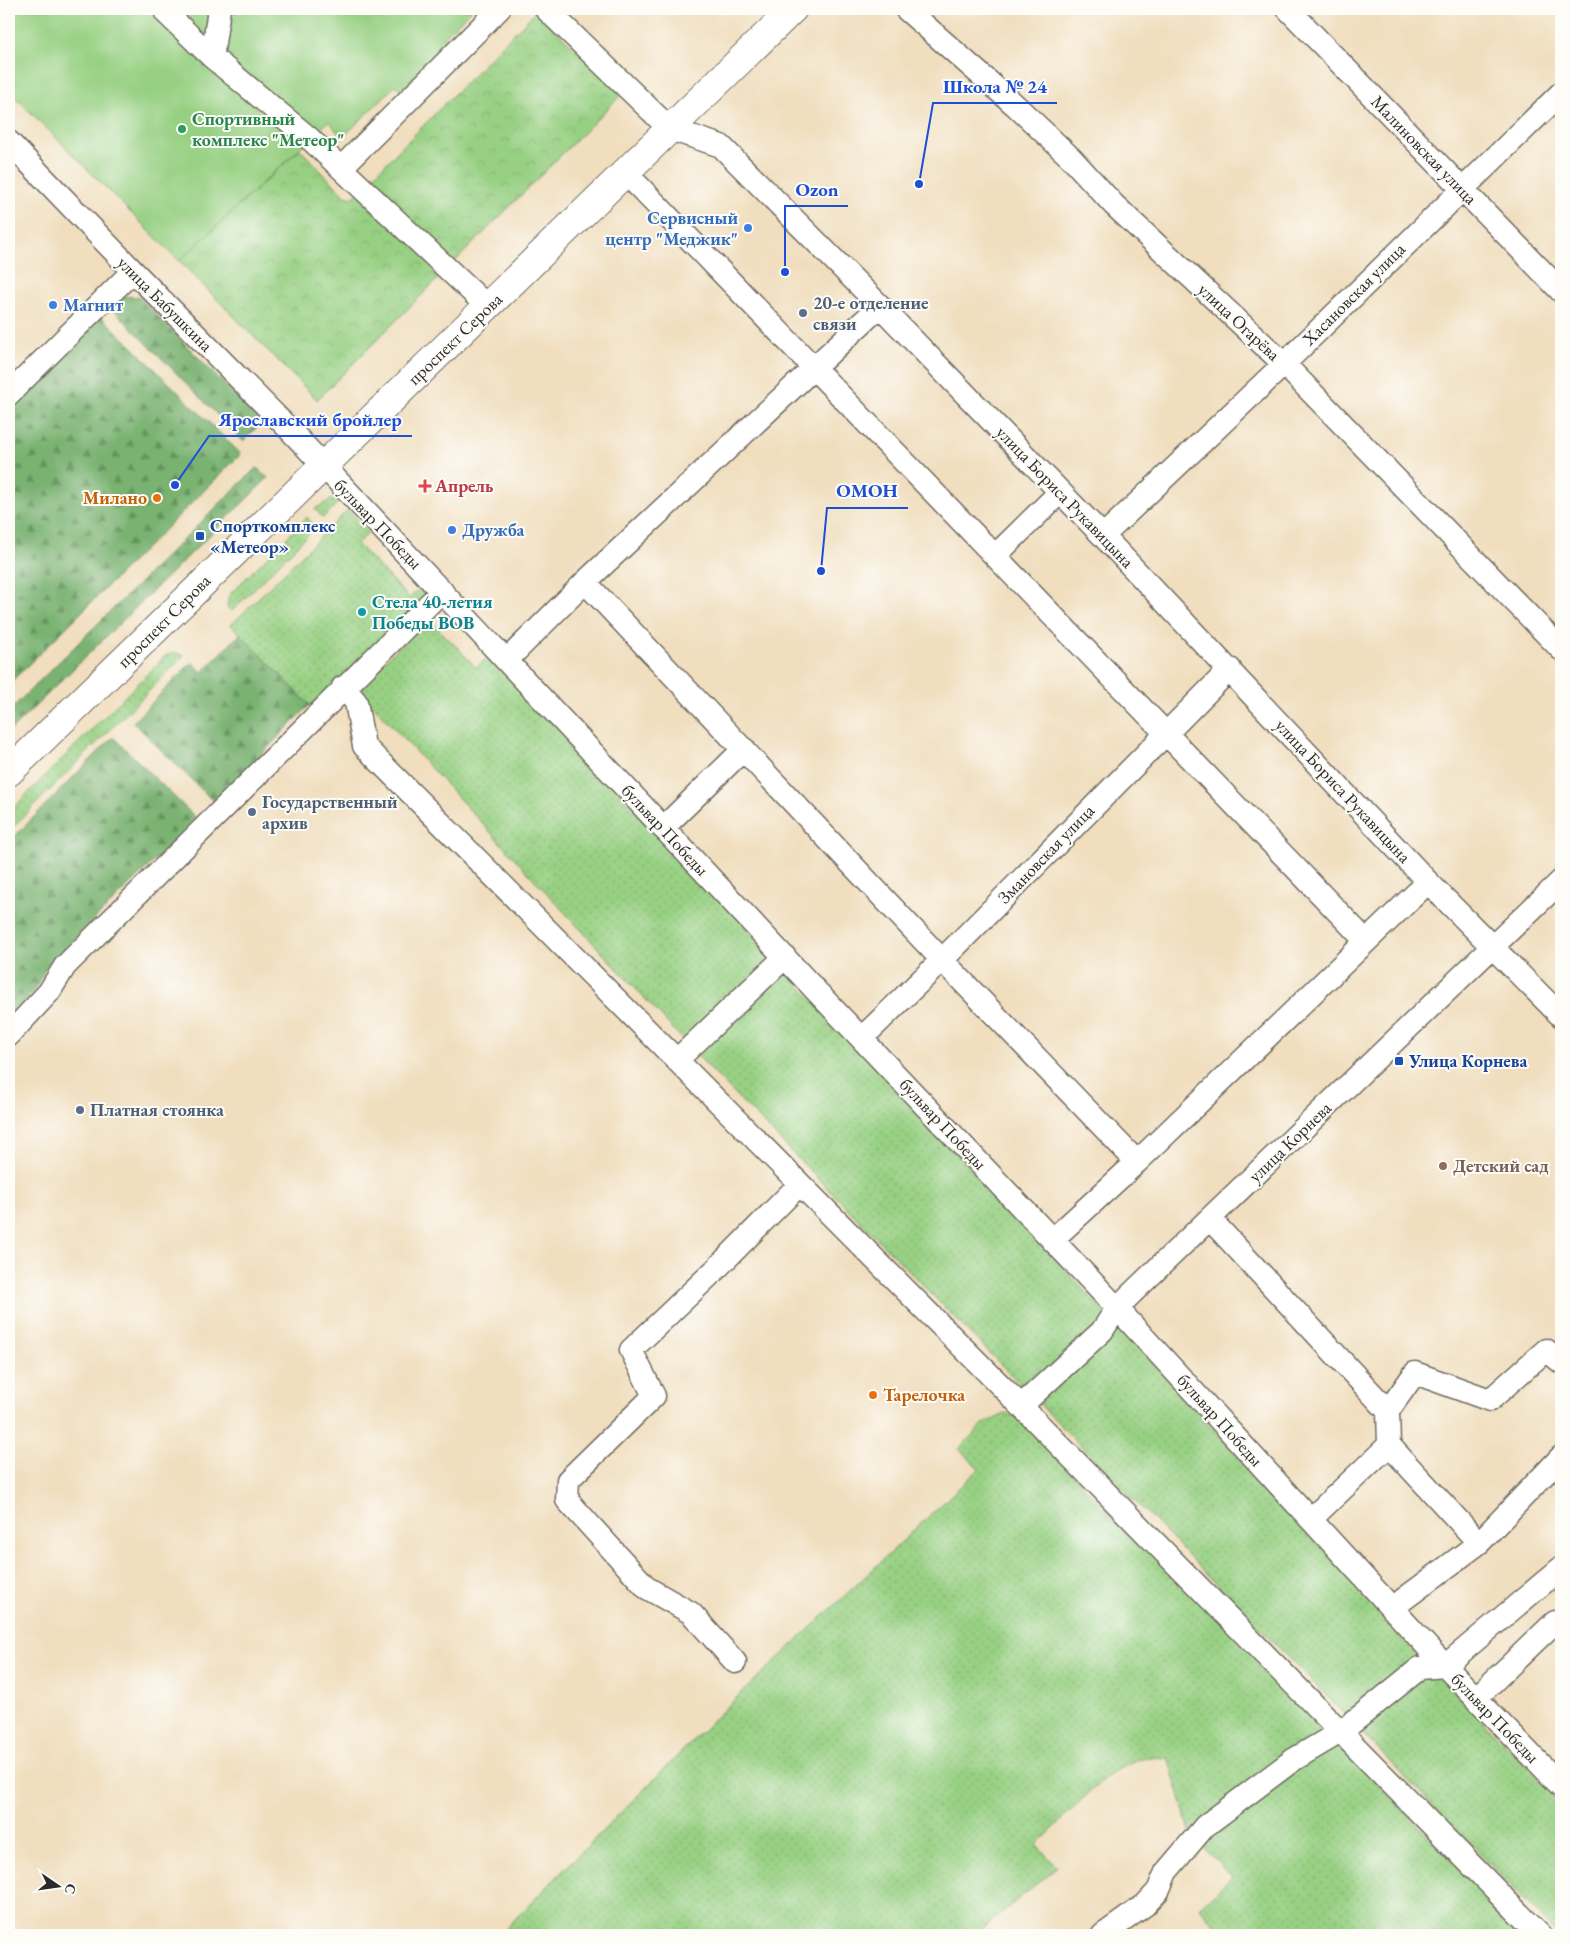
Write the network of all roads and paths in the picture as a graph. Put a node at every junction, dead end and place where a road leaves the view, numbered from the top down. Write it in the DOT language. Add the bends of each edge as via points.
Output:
graph roads {
  1 [pos="165,9"];
  2 [pos="219,9"];
  3 [pos="499,9"];
  4 [pos="546,9"];
  5 [pos="792,9"];
  6 [pos="906,9"];
  7 [pos="1288,9"];
  8 [pos="212,57"];
  9 [pos="1561,94"];
  10 [pos="670,128"];
  11 [pos="9,142"];
  12 [pos="341,168"];
  13 [pos="625,172"];
  14 [pos="1461,189"];
  15 [pos="133,271"];
  16 [pos="1561,291"];
  17 [pos="880,306"];
  18 [pos="488,307"];
  19 [pos="1284,364"];
  20 [pos="814,368"];
  21 [pos="9,394"];
  22 [pos="323,465"];
  23 [pos="1060,492"];
  24 [pos="1103,536"];
  25 [pos="995,556"];
  26 [pos="585,582"];
  27 [pos="442,591"];
  28 [pos="1561,649"];
  29 [pos="506,660"];
  30 [pos="1230,669"];
  31 [pos="343,687"];
  32 [pos="1165,733"];
  33 [pos="744,749"];
  34 [pos="9,772"];
  35 [pos="663,828"];
  36 [pos="1561,881"];
  37 [pos="1428,882"];
  38 [pos="1366,941"];
  39 [pos="1492,948"];
  40 [pos="785,957"];
  41 [pos="942,960"];
  42 [pos="1561,1016"];
  43 [pos="9,1035"];
  44 [pos="862,1038"];
  45 [pos="676,1060"];
  46 [pos="1137,1162"];
  47 [pos="800,1184"];
  48 [pos="1210,1219"];
  49 [pos="1052,1240"];
  50 [pos="1118,1308"];
  51 [pos="1561,1362"];
  52 [pos="1021,1406"];
  53 [pos="1388,1411"];
  54 [pos="1388,1445"];
  55 [pos="1561,1457"];
  56 [pos="1311,1519"];
  57 [pos="1480,1543"];
  58 [pos="1561,1568"];
  59 [pos="1392,1608"];
  60 [pos="1561,1621"];
  61 [pos="735,1662"];
  62 [pos="1445,1666"];
  63 [pos="1476,1698"];
  64 [pos="1342,1731"];
  65 [pos="1561,1786"];
  66 [pos="1103,1935"];
  67 [pos="1540,1935"];
  1 -- 8 [label="street"];
  2 -- 8 [label="street"];
  3 -- 12 [label="street"];
  4 -- 10 [label="street, улица Бориса Рукавицына"];
  5 -- 10 [label="main road, проспект Серова"];
  6 -- 19 [label="street, улица Огарёва" via="1015,105 1071,158 1114,205"];
  7 -- 14 [label="street, Малиновская улица"];
  8 -- 12 [label="street" via="310,138"];
  9 -- 14 [label="street, Хасановская улица"];
  10 -- 13 [label="main road, проспект Серова"];
  10 -- 17 [label="street, улица Бориса Рукавицына" via="721,146"];
  11 -- 15 [label="street, улица Бабушкина"];
  12 -- 18 [label="street"];
  13 -- 18 [label="main road, проспект Серова"];
  13 -- 20 [label="street"];
  14 -- 16 [label="street, Малиновская улица"];
  14 -- 19 [label="street, Хасановская улица"];
  15 -- 21 [label="street"];
  15 -- 22 [label="street, улица Бабушкина"];
  17 -- 20 [label="street"];
  17 -- 23 [label="street, улица Бориса Рукавицына"];
  18 -- 22 [label="main road, проспект Серова"];
  19 -- 24 [label="street, Хасановская улица"];
  19 -- 28 [label="street, улица Огарёва"];
  20 -- 25 [label="street"];
  20 -- 26 [label="street"];
  22 -- 27 [label="street, бульвар Победы"];
  22 -- 34 [label="main road, проспект Серова"];
  23 -- 24 [label="street, улица Бориса Рукавицына"];
  23 -- 25 [label="street"];
  24 -- 30 [label="street, улица Бориса Рукавицына"];
  25 -- 32 [label="street"];
  26 -- 29 [label="street"];
  26 -- 33 [label="street"];
  27 -- 29 [label="street, бульвар Победы"];
  27 -- 31 [label="street"];
  29 -- 35 [label="street, бульвар Победы"];
  30 -- 32 [label="street, Змановская улица"];
  30 -- 37 [label="street, улица Бориса Рукавицына"];
  31 -- 43 [label="street" via="66,966 49,992"];
  31 -- 45 [label="street" via="356,702 364,746"];
  32 -- 38 [label="street"];
  32 -- 41 [label="street, Змановская улица"];
  33 -- 35 [label="street"];
  33 -- 41 [label="street"];
  35 -- 40 [label="street, бульвар Победы"];
  36 -- 39 [label="street, улица Корнева"];
  37 -- 38 [label="street"];
  37 -- 39 [label="street, улица Бориса Рукавицына"];
  38 -- 46 [label="street"];
  39 -- 42 [label="street, улица Бориса Рукавицына"];
  39 -- 48 [label="street, улица Корнева"];
  40 -- 44 [label="street, бульвар Победы"];
  40 -- 45 [label="street"];
  41 -- 44 [label="street, Змановская улица"];
  41 -- 46 [label="street"];
  44 -- 49 [label="street, бульвар Победы"];
  45 -- 47 [label="street"];
  46 -- 49 [label="street"];
  47 -- 52 [label="street"];
  47 -- 61 [label="street" via="631,1350 654,1396 568,1480 567,1500 585,1521 647,1588 690,1613"];
  48 -- 50 [label="street, улица Корнева"];
  48 -- 53 [label="street"];
  49 -- 50 [label="street, бульвар Победы"];
  50 -- 52 [label="street, улица Корнева" via="1102,1331"];
  50 -- 56 [label="street, бульвар Победы"];
  51 -- 53 [label="street" via="1546,1350 1490,1400 1415,1373"];
  52 -- 64 [label="street"];
  53 -- 54 [label="street"];
  54 -- 56 [label="street"];
  54 -- 57 [label="street"];
  55 -- 57 [label="street"];
  56 -- 59 [label="street, бульвар Победы"];
  57 -- 59 [label="street"];
  58 -- 62 [label="street"];
  59 -- 62 [label="street, бульвар Победы"];
  60 -- 63 [label="street" via="1555,1622"];
  62 -- 63 [label="street, бульвар Победы"];
  62 -- 64 [label="street" via="1420,1668"];
  63 -- 65 [label="street, бульвар Победы"];
  64 -- 66 [label="street" via="1293,1760 1205,1826 1166,1872 1158,1891 1145,1905"];
  64 -- 67 [label="street"];
}
